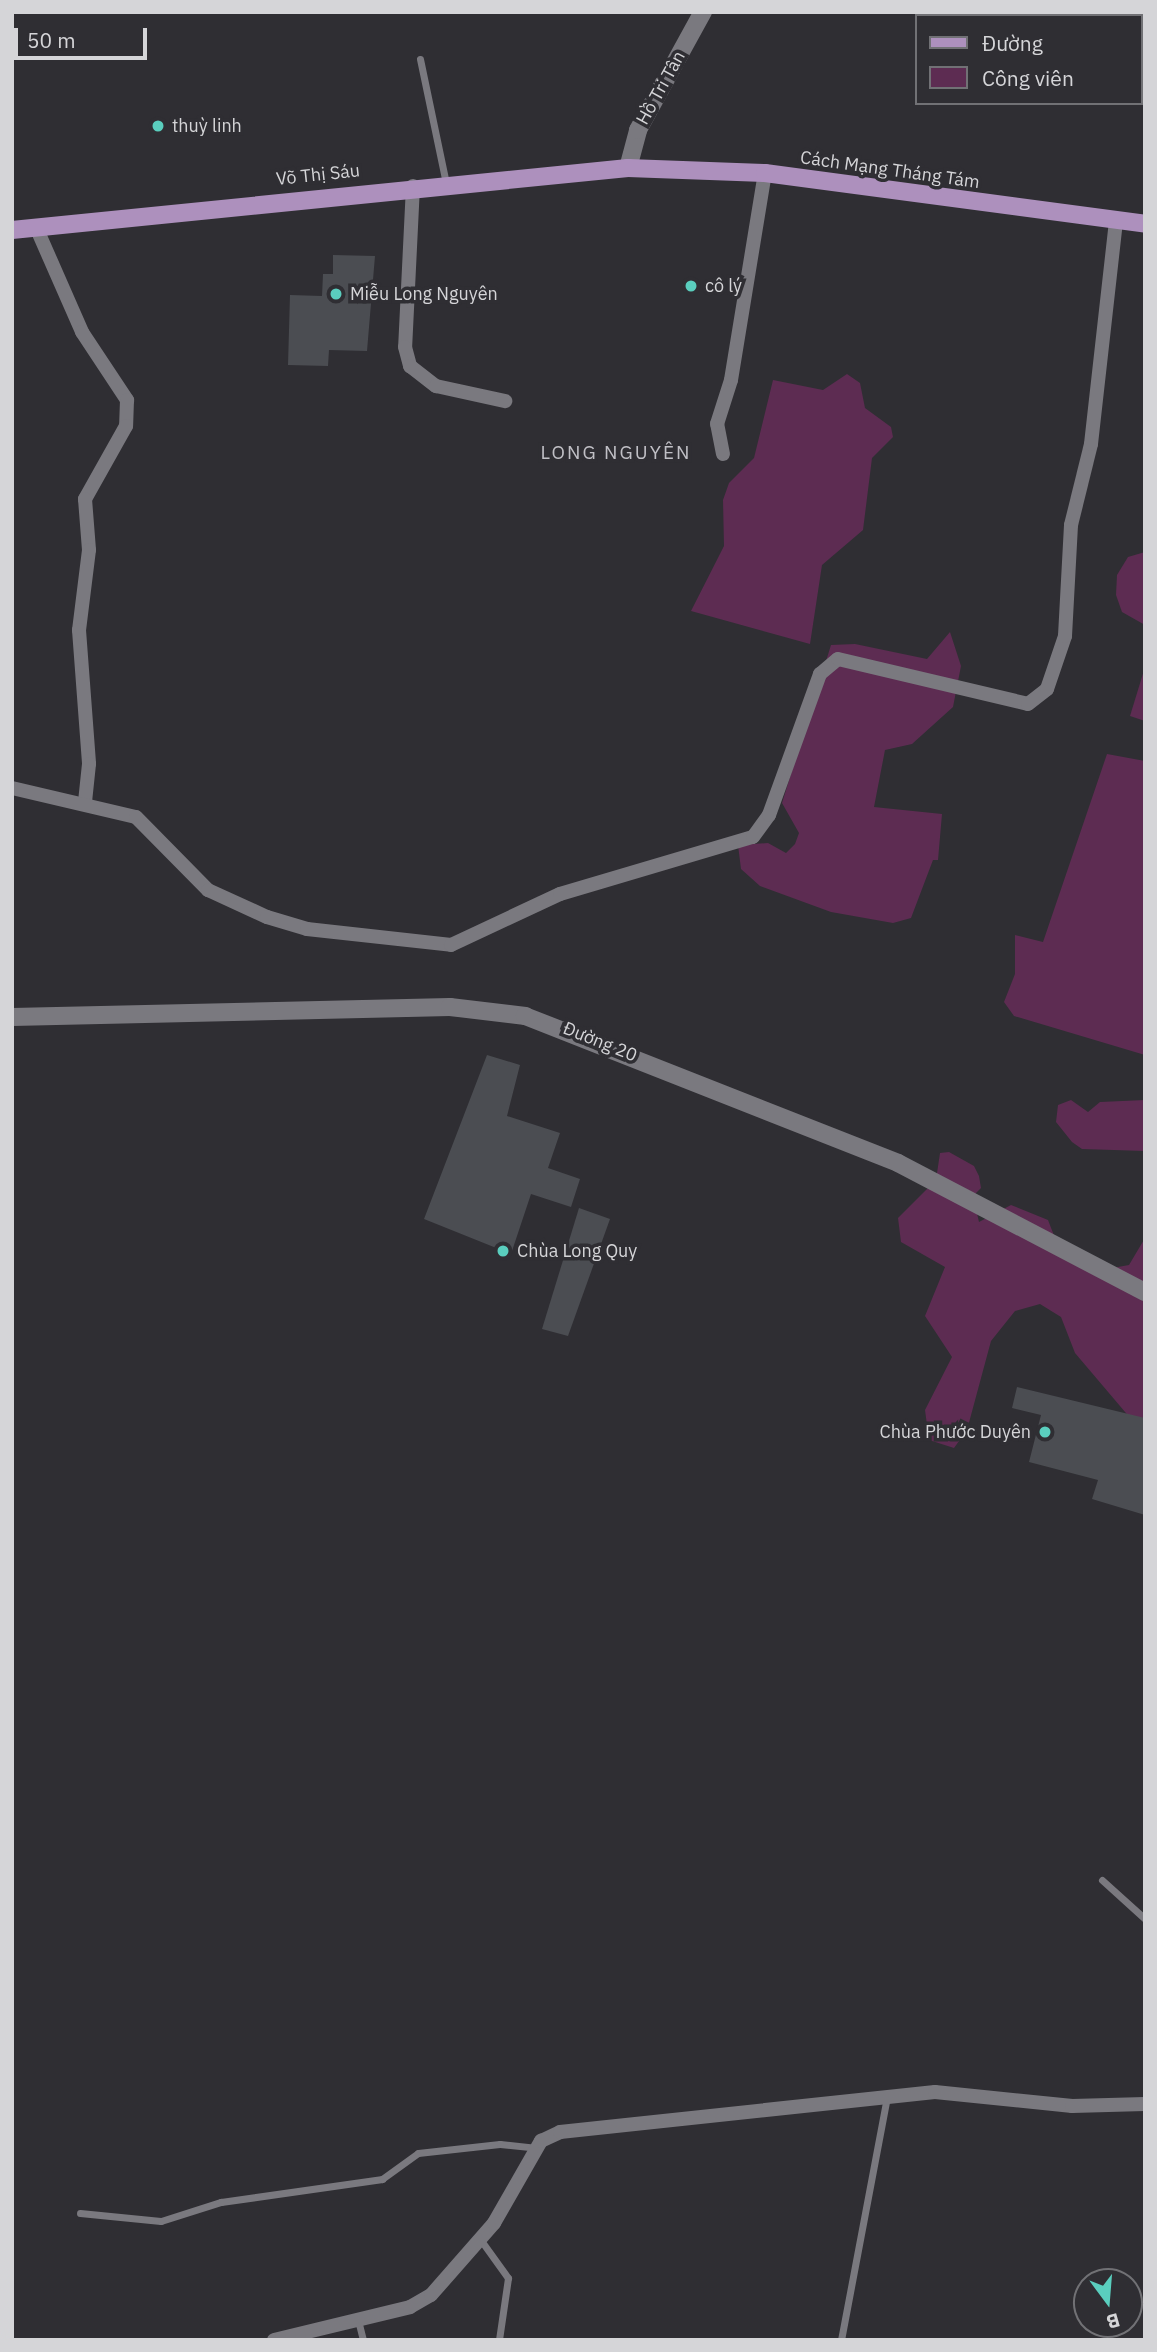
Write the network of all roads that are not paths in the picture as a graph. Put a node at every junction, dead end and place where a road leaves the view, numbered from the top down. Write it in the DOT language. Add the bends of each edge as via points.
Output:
graph roads {
  1 [pos="703,12"];
  2 [pos="420,59"];
  3 [pos="628,168"];
  4 [pos="765,173"];
  5 [pos="446,183"];
  6 [pos="413,186"];
  7 [pos="1116,221"];
  8 [pos="1145,224"];
  9 [pos="36,227"];
  10 [pos="12,230"];
  11 [pos="505,401"];
  12 [pos="723,454"];
  13 [pos="12,788"];
  14 [pos="85,801"];
  15 [pos="12,1017"];
  16 [pos="1141,1291"];
  17 [pos="1102,1881"];
  18 [pos="1145,1919"];
  19 [pos="887,2096"];
  20 [pos="1145,2104"];
  21 [pos="538,2148"];
  22 [pos="80,2213"];
  23 [pos="480,2239"];
  24 [pos="358,2319"];
  25 [pos="274,2340"];
  26 [pos="363,2340"];
  27 [pos="499,2340"];
  28 [pos="841,2340"];
  1 -- 3 [label="street, Hồ Tri Tân" via="638,130"];
  2 -- 5 [label="lane"];
  3 -- 4 [label="main road, Cách Mạng Tháng Tám"];
  3 -- 5 [label="main road, Võ Thị Sáu"];
  4 -- 7 [label="main road, Cách Mạng Tháng Tám"];
  4 -- 12 [label="street" via="731,380 717,424"];
  5 -- 6 [label="main road, Võ Thị Sáu"];
  6 -- 9 [label="main road, Võ Thị Sáu"];
  6 -- 11 [label="street" via="405,347 410,366 436,386"];
  7 -- 8 [label="main road, Cách Mạng Tháng Tám"];
  7 -- 14 [label="street" via="1091,444 1071,524 1065,636 1047,689 1028,705 838,659 820,674 769,815 753,837 560,894 451,946 307,929 267,917 208,890 136,817"];
  9 -- 10 [label="main road, Võ Thị Sáu"];
  9 -- 14 [label="street" via="82,332 121,384 127,407 126,426 85,499 89,550 79,630 89,764"];
  13 -- 14 [label="street"];
  15 -- 16 [label="street, Đường 20" via="450,1007 525,1016 898,1163"];
  17 -- 18 [label="lane"];
  19 -- 20 [label="street" via="935,2092 1072,2106"];
  19 -- 21 [label="street" via="560,2132"];
  19 -- 28 [label="lane"];
  21 -- 22 [label="lane" via="500,2144 418,2153 382,2179 221,2202 161,2221"];
  21 -- 23 [label="street"];
  23 -- 24 [label="street" via="419,2303"];
  23 -- 27 [label="lane" via="508,2278"];
  24 -- 25 [label="street"];
  24 -- 26 [label="lane"];
}
